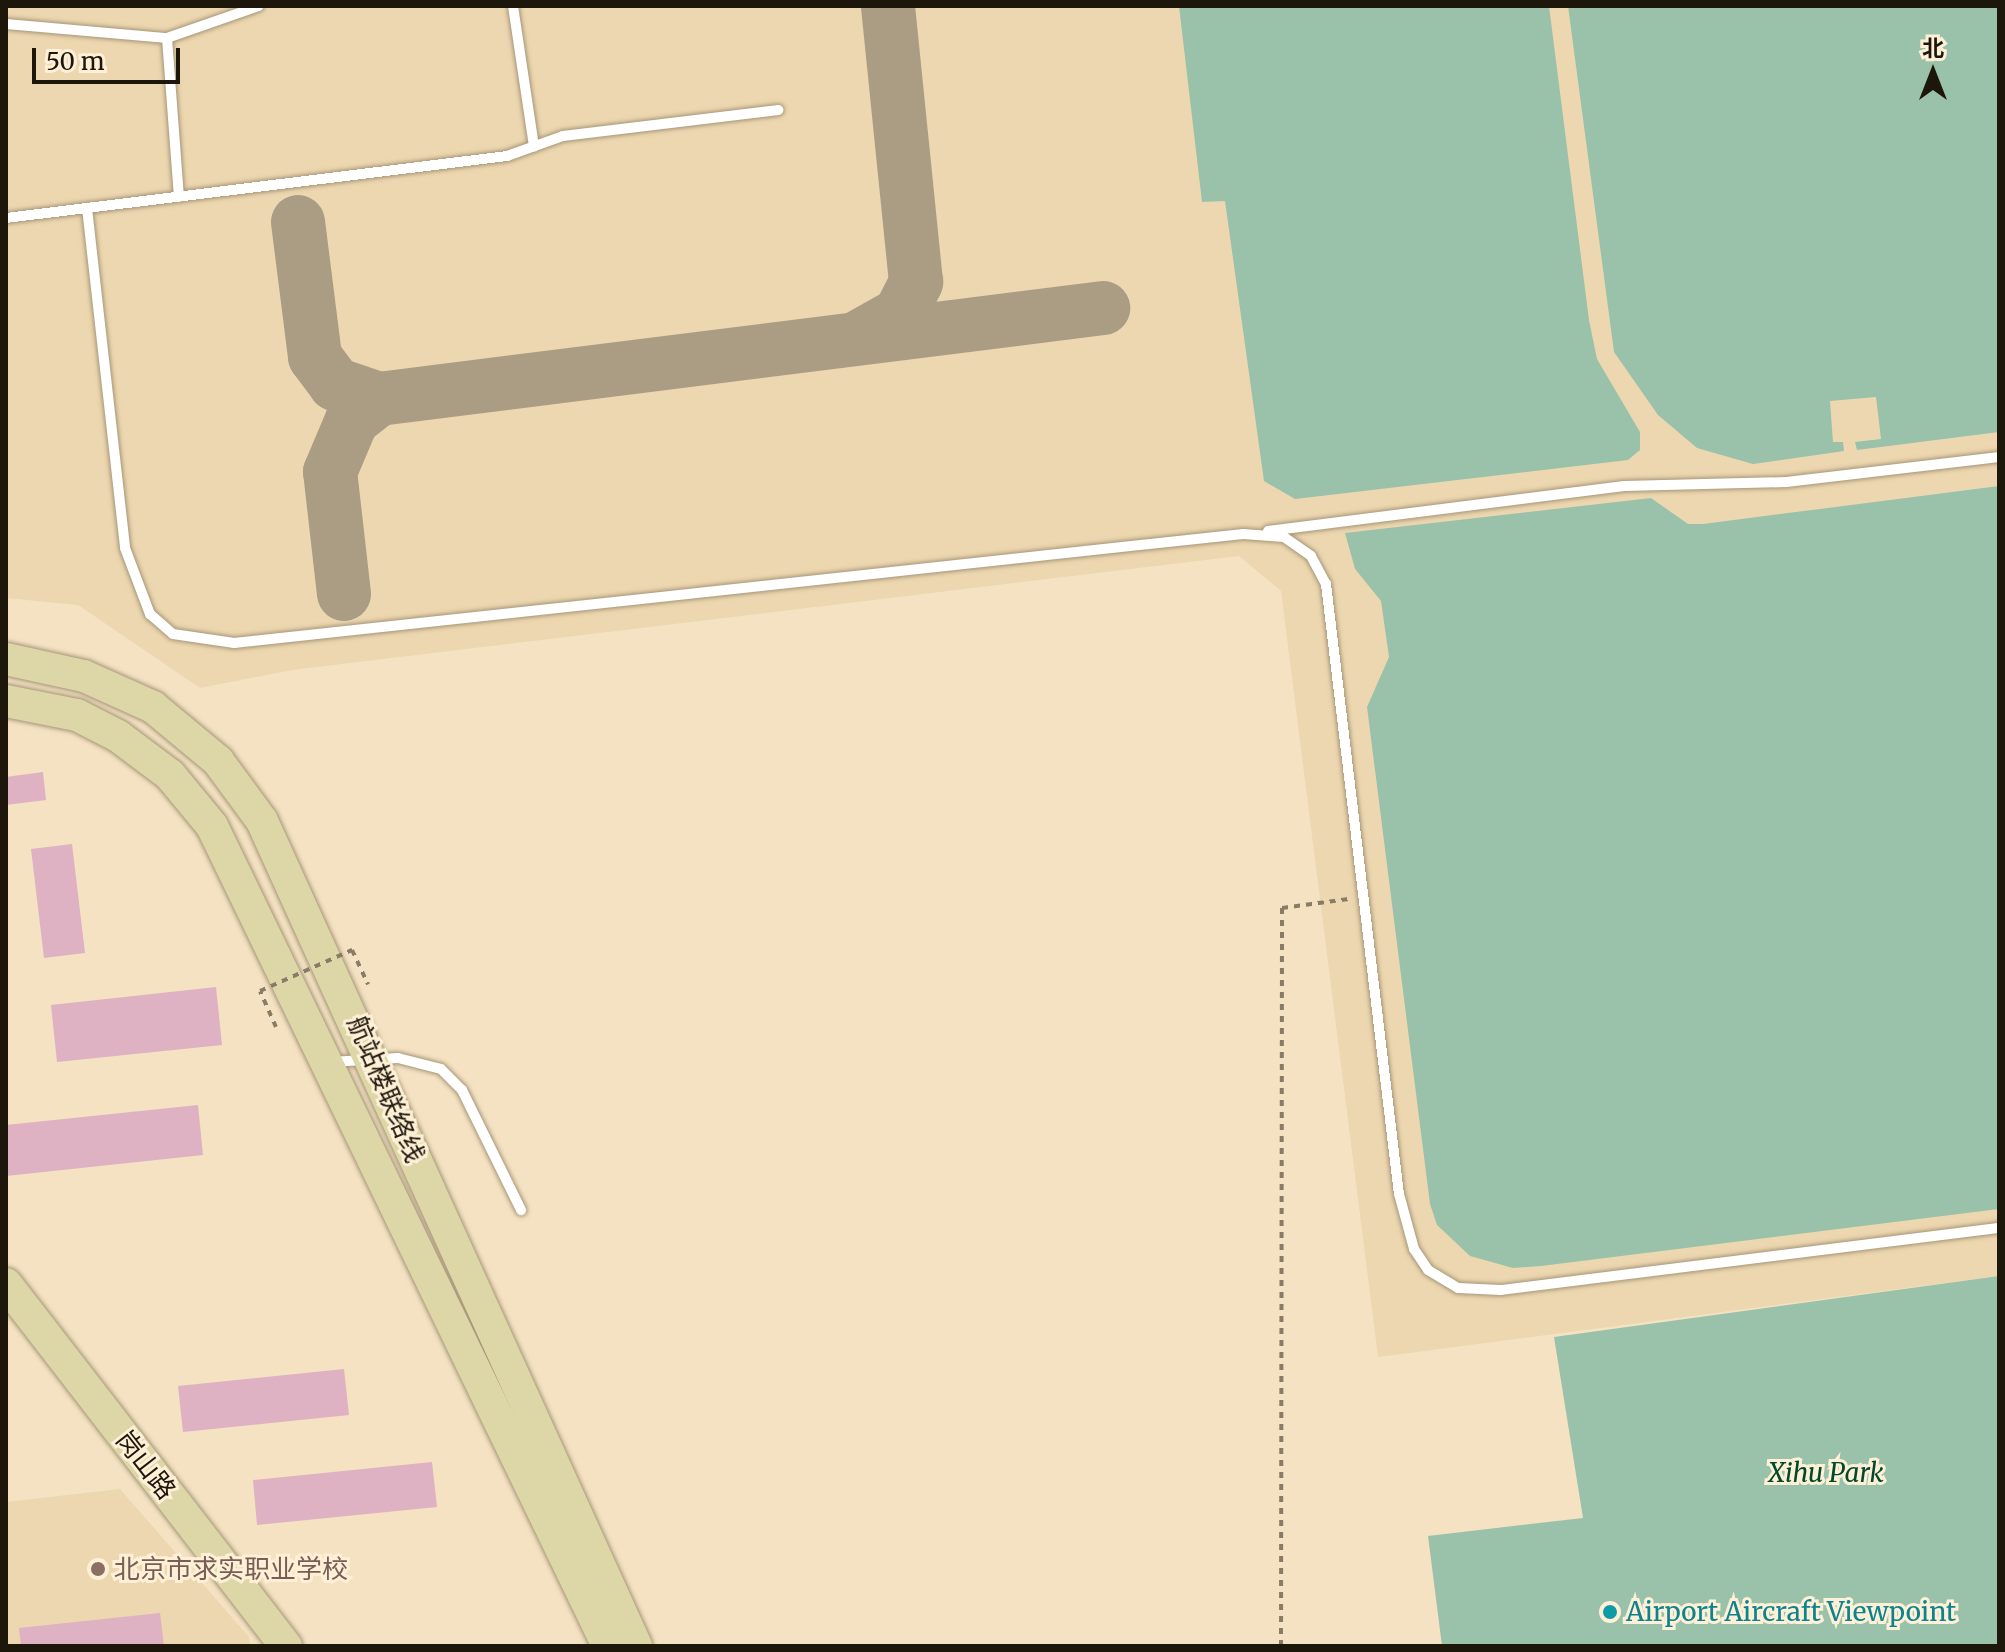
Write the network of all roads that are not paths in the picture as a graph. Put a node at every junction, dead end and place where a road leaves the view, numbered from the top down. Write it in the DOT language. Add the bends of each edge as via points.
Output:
graph roads {
  1 [pos="259,6"];
  2 [pos="513,6"];
  3 [pos="6,24"];
  4 [pos="167,38"];
  5 [pos="778,110"];
  6 [pos="534,146"];
  7 [pos="179,197"];
  8 [pos="87,208"];
  9 [pos="6,218"];
  10 [pos="1999,457"];
  11 [pos="1243,534"];
  12 [pos="6,659"];
  13 [pos="6,701"];
  14 [pos="373,1056"];
  15 [pos="324,1062"];
  16 [pos="521,1210"];
  17 [pos="1999,1228"];
  18 [pos="6,1284"];
  19 [pos="286,1646"];
  20 [pos="608,1646"];
  21 [pos="636,1646"];
  1 -- 4 [label="lane"];
  2 -- 6 [label="lane"];
  3 -- 4 [label="lane"];
  4 -- 7 [label="lane"];
  5 -- 6 [label="lane" via="563,136"];
  6 -- 7 [label="lane" via="507,156"];
  7 -- 8 [label="lane"];
  8 -- 9 [label="lane"];
  8 -- 11 [label="lane" via="125,548 150,614 173,634 204,643"];
  10 -- 11 [label="lane" via="1787,482 1624,486"];
  11 -- 17 [label="lane" via="1293,541 1323,575 1404,1218 1420,1260 1445,1283 1501,1290"];
  12 -- 14 [label="main road, 航站楼联络线" via="124,692 218,761 276,844"];
  13 -- 15 [label="main road, 航站楼联络线" via="92,721 158,765 197,804 236,865"];
  14 -- 15 [label="lane"];
  14 -- 16 [label="lane" via="419,1061 454,1080"];
  14 -- 21 [label="main road, 航站楼联络线" via="530,1424"];
  15 -- 20 [label="main road, 航站楼联络线"];
  18 -- 19 [label="main road, 岗山路"];
}
